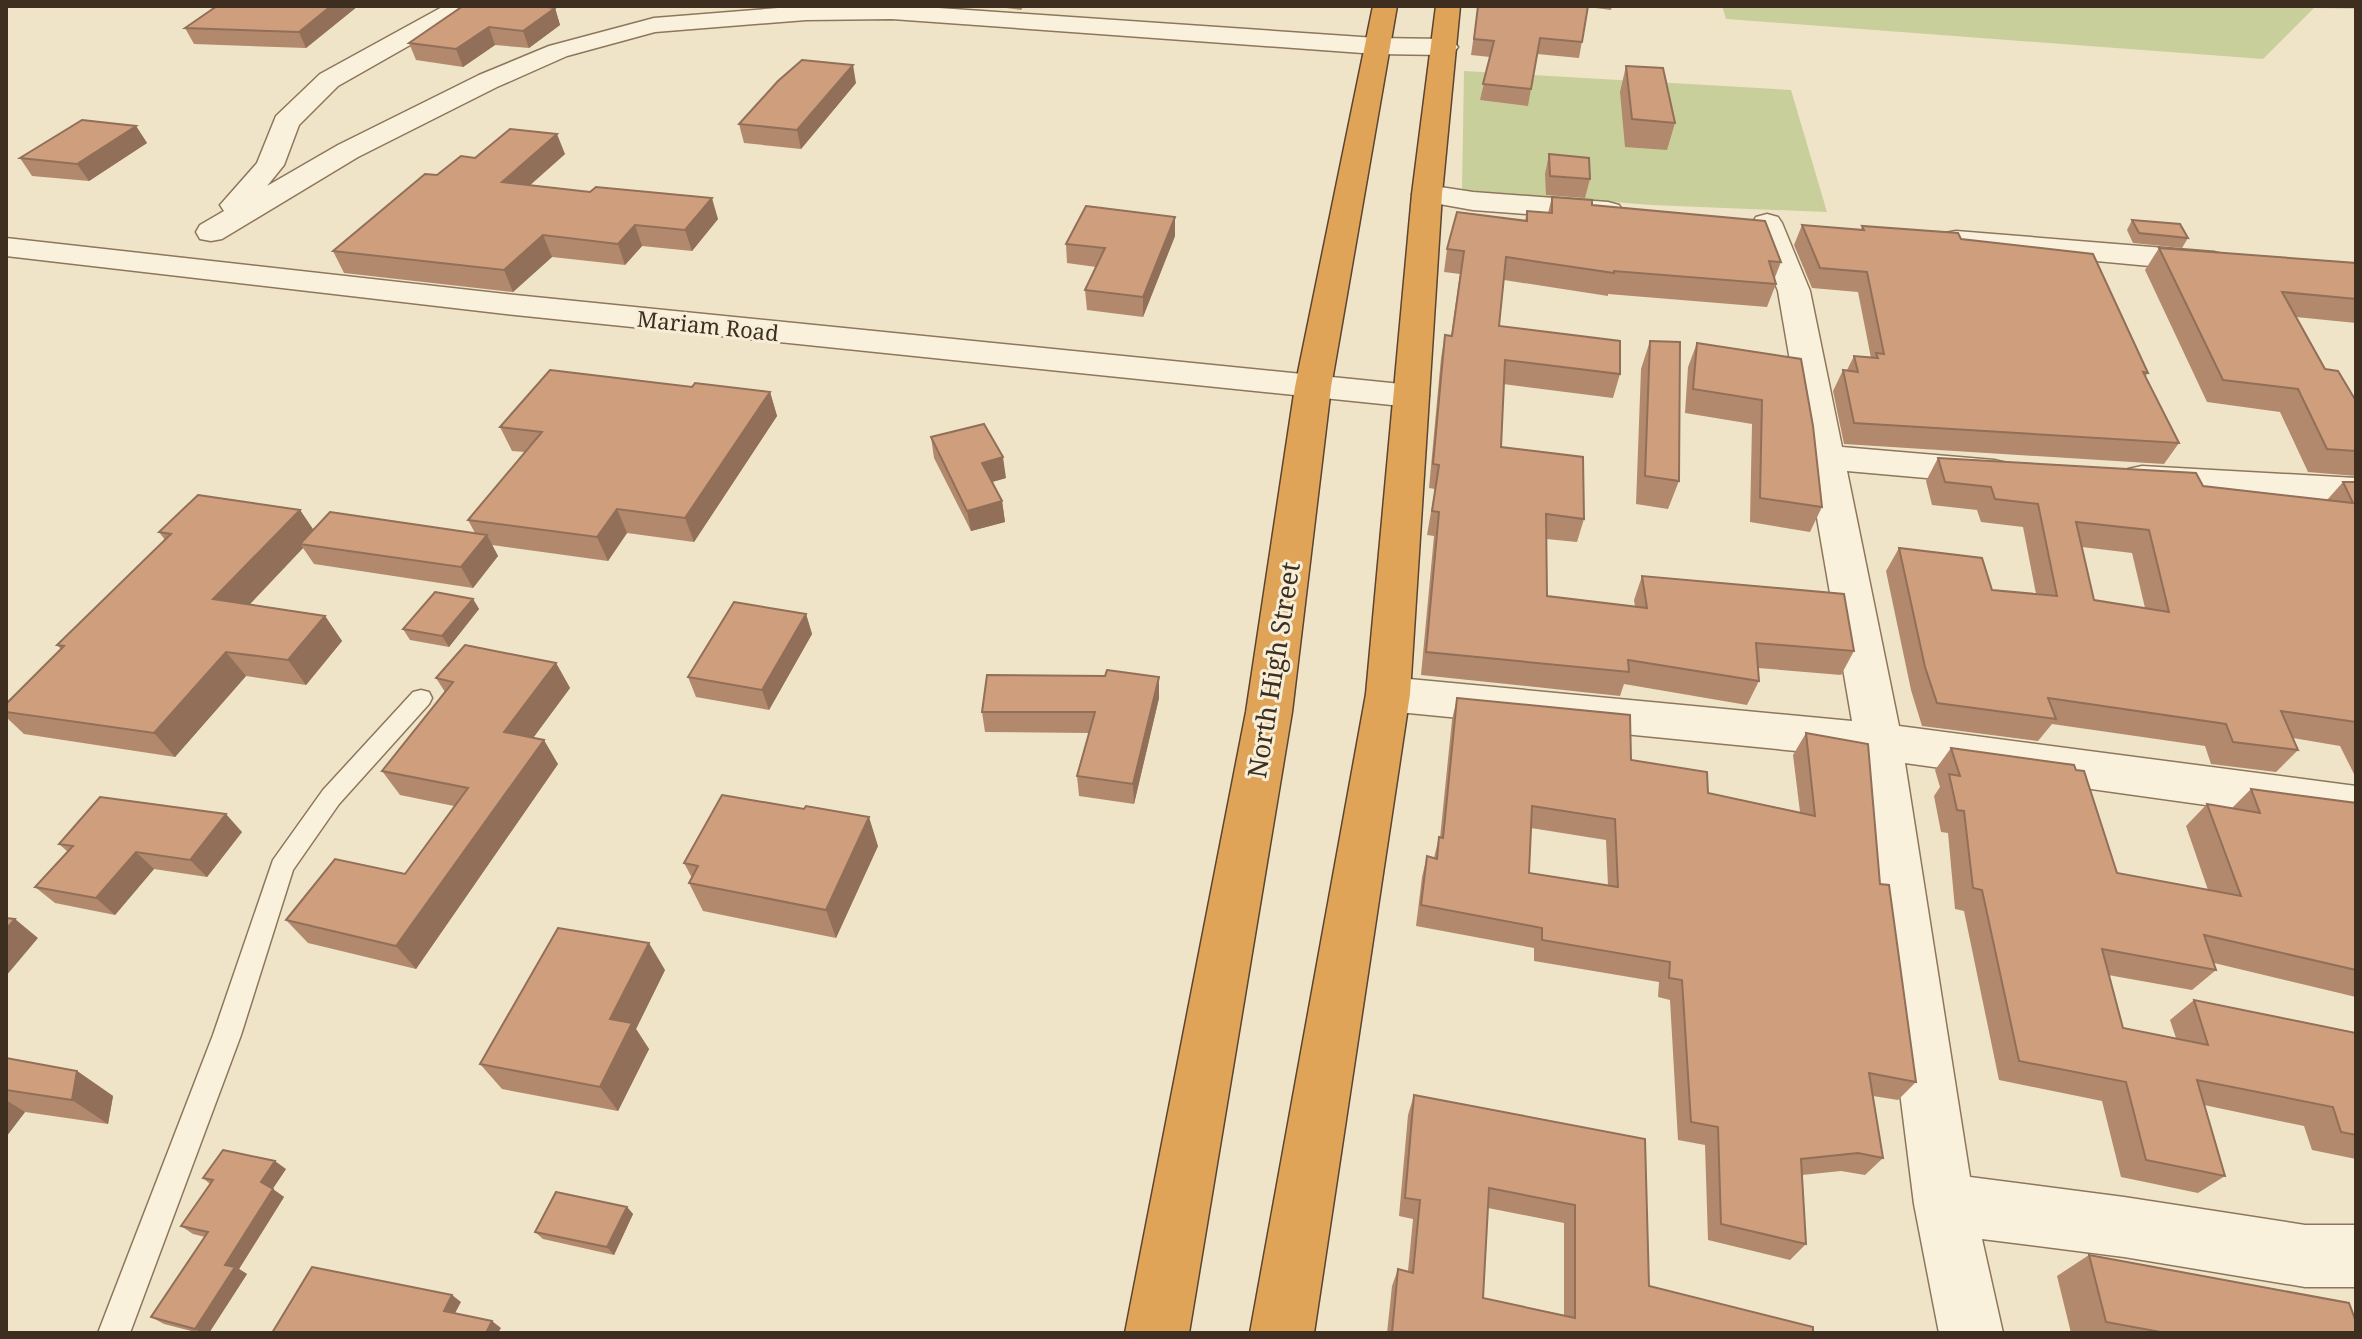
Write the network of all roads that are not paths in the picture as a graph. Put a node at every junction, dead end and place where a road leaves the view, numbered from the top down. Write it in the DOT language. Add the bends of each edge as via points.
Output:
graph roads {
  1 [pos="462,6"];
  2 [pos="584,18"];
  3 [pos="654,25"];
  4 [pos="1381,26"];
  5 [pos="1447,27"];
  6 [pos="1427,194"];
  7 [pos="1643,214"];
  8 [pos="1767,224"];
  9 [pos="211,232"];
  10 [pos="1926,237"];
  11 [pos="6,247"];
  12 [pos="2245,265"];
  13 [pos="164,267"];
  14 [pos="1313,387"];
  15 [pos="1411,396"];
  16 [pos="1825,457"];
  17 [pos="2027,473"];
  18 [pos="2115,477"];
  19 [pos="2356,491"];
  20 [pos="1388,694"];
  21 [pos="421,698"];
  22 [pos="1879,741"];
  23 [pos="2356,806"];
  24 [pos="1944,1204"];
  25 [pos="2356,1256"];
  26 [pos="114,1333"];
  27 [pos="1157,1333"];
  28 [pos="1282,1333"];
  29 [pos="1971,1333"];
  1 -- 9 [label="street" via="329,80 286,122 270,165"];
  2 -- 3 [label="street"];
  3 -- 4 [label="street" via="892,12"];
  3 -- 9 [label="street" via="558,51 488,81 348,151"];
  4 -- 5 [label="street"];
  4 -- 14 [label="highway, North High Street"];
  5 -- 6 [label="highway"];
  6 -- 7 [label="street"];
  6 -- 15 [label="highway"];
  8 -- 16 [label="street" via="1794,291"];
  9 -- 13 [label="street"];
  10 -- 12 [label="street"];
  11 -- 13 [label="street, Mariam Road"];
  13 -- 14 [label="street, Mariam Road"];
  14 -- 15 [label="street, Mariam Road"];
  14 -- 27 [label="highway, North High Street" via="1269,712"];
  15 -- 20 [label="highway"];
  16 -- 17 [label="street"];
  16 -- 22 [label="street"];
  18 -- 19 [label="street"];
  20 -- 22 [label="street"];
  20 -- 28 [label="highway"];
  21 -- 26 [label="lane" via="331,797 282,867 227,1035"];
  22 -- 23 [label="street"];
  22 -- 24 [label="street"];
  24 -- 25 [label="street" via="2305,1256"];
  24 -- 29 [label="street"];
}
